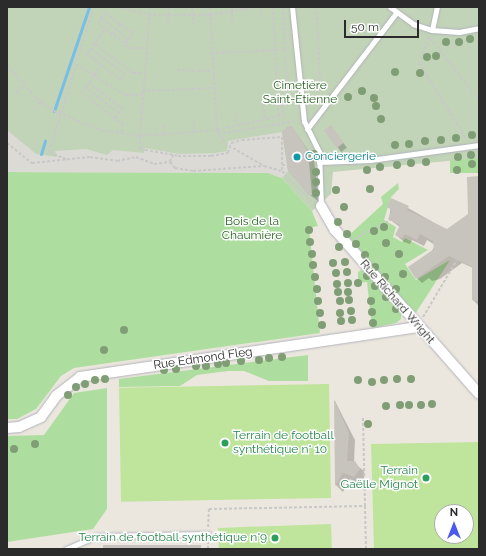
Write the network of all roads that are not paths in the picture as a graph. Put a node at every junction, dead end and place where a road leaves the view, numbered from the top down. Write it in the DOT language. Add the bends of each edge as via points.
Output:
graph roads {
  1 [pos="292,7"];
  2 [pos="390,7"];
  3 [pos="437,7"];
  4 [pos="396,14"];
  5 [pos="479,28"];
  6 [pos="432,30"];
  7 [pos="307,129"];
  8 [pos="479,145"];
  9 [pos="319,162"];
  10 [pos="321,206"];
  11 [pos="418,327"];
  12 [pos="479,394"];
  13 [pos="7,428"];
  14 [pos="208,534"];
  15 [pos="66,549"];
  1 -- 7 [label="lane" via="304,122"];
  2 -- 4 [label="lane"];
  3 -- 6 [label="lane"];
  4 -- 6 [label="lane"];
  4 -- 7 [label="lane" via="328,107"];
  5 -- 6 [label="lane" via="459,32"];
  7 -- 9 [label="lane" via="319,152"];
  8 -- 9 [label="lane" via="370,160"];
  9 -- 10 [label="lane"];
  10 -- 11 [label="street, Rue Richard Wright" via="350,247"];
  11 -- 12 [label="street, Rue Richard Wright"];
  11 -- 13 [label="street, Rue Edmond Fleg" via="80,377 56,396 41,417 19,427"];
  14 -- 15 [label="lane" via="97,536"];
}
